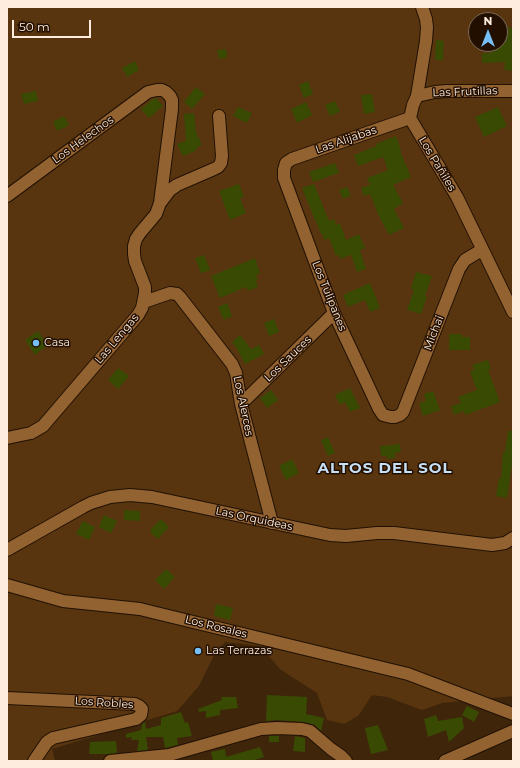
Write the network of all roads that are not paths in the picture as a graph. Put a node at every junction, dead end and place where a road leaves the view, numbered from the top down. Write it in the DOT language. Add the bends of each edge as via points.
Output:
graph roads {
  1 [pos="422,7"];
  2 [pos="162,90"];
  3 [pos="513,91"];
  4 [pos="417,96"];
  5 [pos="219,116"];
  6 [pos="410,118"];
  7 [pos="284,166"];
  8 [pos="7,196"];
  9 [pos="160,203"];
  10 [pos="482,250"];
  11 [pos="144,302"];
  12 [pos="513,312"];
  13 [pos="334,313"];
  14 [pos="241,404"];
  15 [pos="391,417"];
  16 [pos="7,438"];
  17 [pos="272,523"];
  18 [pos="513,538"];
  19 [pos="7,550"];
  20 [pos="7,585"];
  21 [pos="7,698"];
  22 [pos="513,714"];
  23 [pos="513,731"];
  24 [pos="34,761"];
  25 [pos="110,761"];
  26 [pos="346,761"];
  27 [pos="445,761"];
  1 -- 4 [label="street" via="427,34"];
  2 -- 8 [label="street, Los Helechos" via="144,95"];
  2 -- 9 [label="street, Las Lengas" via="170,96 172,104"];
  3 -- 4 [label="street, Las Frutillas" via="447,91"];
  4 -- 6 [label="street"];
  5 -- 9 [label="street" via="221,164 177,185"];
  6 -- 7 [label="street, Las Alijabas" via="292,159"];
  6 -- 10 [label="street, Los Pañiles" via="457,197"];
  7 -- 13 [label="street, Los Tulipanes" via="284,178"];
  9 -- 11 [label="street, Las Lengas" via="156,214 140,233 134,246 135,261 145,287"];
  10 -- 12 [label="street, Los Pañiles"];
  10 -- 15 [label="street, Michai" via="465,260 459,269 405,408 400,415"];
  11 -- 14 [label="street, Los Alerces" via="170,293 180,297 232,364"];
  11 -- 16 [label="street, Las Lengas" via="138,315 43,426 31,433"];
  13 -- 14 [label="street, Los Sauces"];
  13 -- 15 [label="street, Los Tulipanes" via="380,412"];
  14 -- 17 [label="street, Los Alerces"];
  17 -- 18 [label="street, Las Orquideas" via="338,536 394,533 492,545 505,543"];
  17 -- 19 [label="street, Las Orquideas" via="152,497 120,496 83,507"];
  20 -- 22 [label="street, Los Rosales" via="63,601 140,609 402,673"];
  21 -- 24 [label="street, Los Robles" via="135,704 142,709 141,715 136,719 53,738"];
  23 -- 27 [label="street"];
  25 -- 26 [label="street" via="169,755 276,728 310,731"];
}
